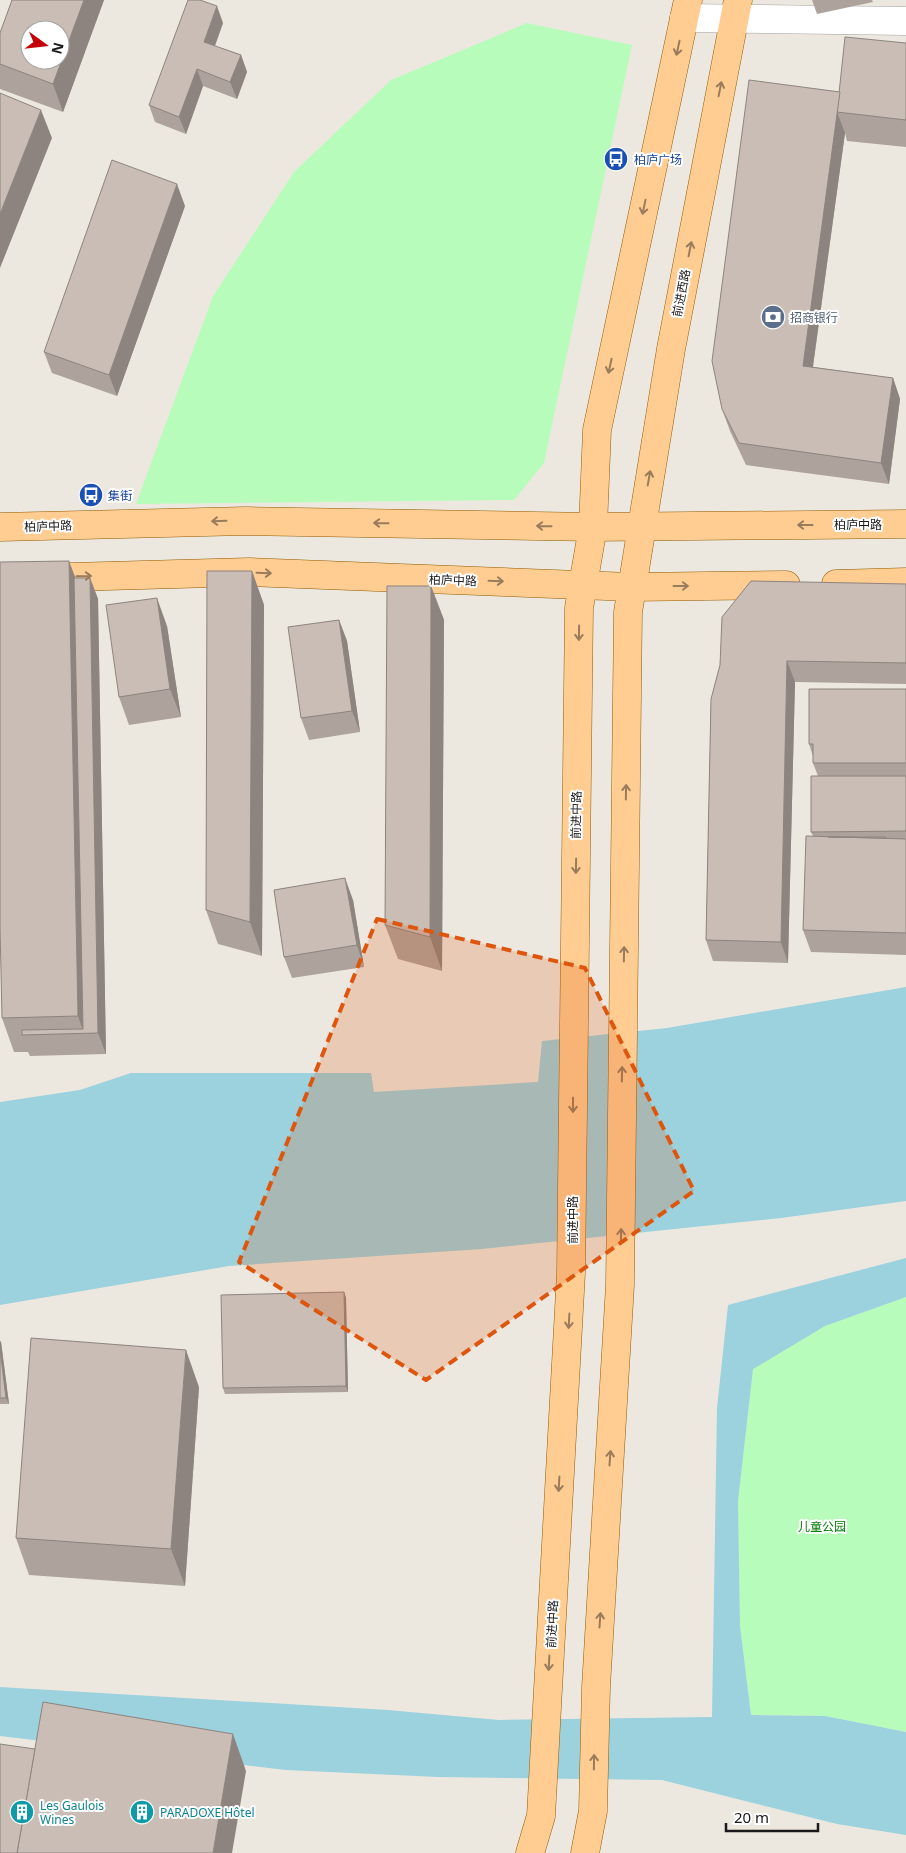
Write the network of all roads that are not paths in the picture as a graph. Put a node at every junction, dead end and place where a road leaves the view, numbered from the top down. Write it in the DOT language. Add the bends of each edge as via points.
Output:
graph roads {
  1 [pos="686,9"];
  2 [pos="736,10"];
  3 [pos="906,21"];
  4 [pos="906,524"];
  5 [pos="641,526"];
  6 [pos="0,527"];
  7 [pos="592,527"];
  8 [pos="0,578"];
  9 [pos="906,582"];
  10 [pos="583,585"];
  11 [pos="632,586"];
  12 [pos="530,1853"];
  13 [pos="585,1853"];
  1 -- 2 [label="street"];
  1 -- 7 [label="main road, one-way" via="597,430"];
  2 -- 3 [label="street"];
  5 -- 2 [label="main road, 前进西路, one-way" via="671,349"];
  4 -- 5 [label="main road, 柏庐中路, one-way"];
  5 -- 7 [label="main road, 柏庐中路"];
  5 -- 11 [label="main road, 前进西路"];
  7 -- 6 [label="main road, 柏庐中路, one-way" via="246,521"];
  7 -- 10 [label="main road"];
  8 -- 10 [label="main road, 柏庐中路, one-way" via="248,572"];
  11 -- 9 [label="main road, 柏庐中路, one-way"];
  10 -- 11 [label="main road, 柏庐中路"];
  10 -- 12 [label="main road, 前进中路, one-way" via="579,608 572,1273 541,1816"];
  13 -- 11 [label="main road, one-way" via="593,1811 596,1686 620,1285 628,612"];
}
